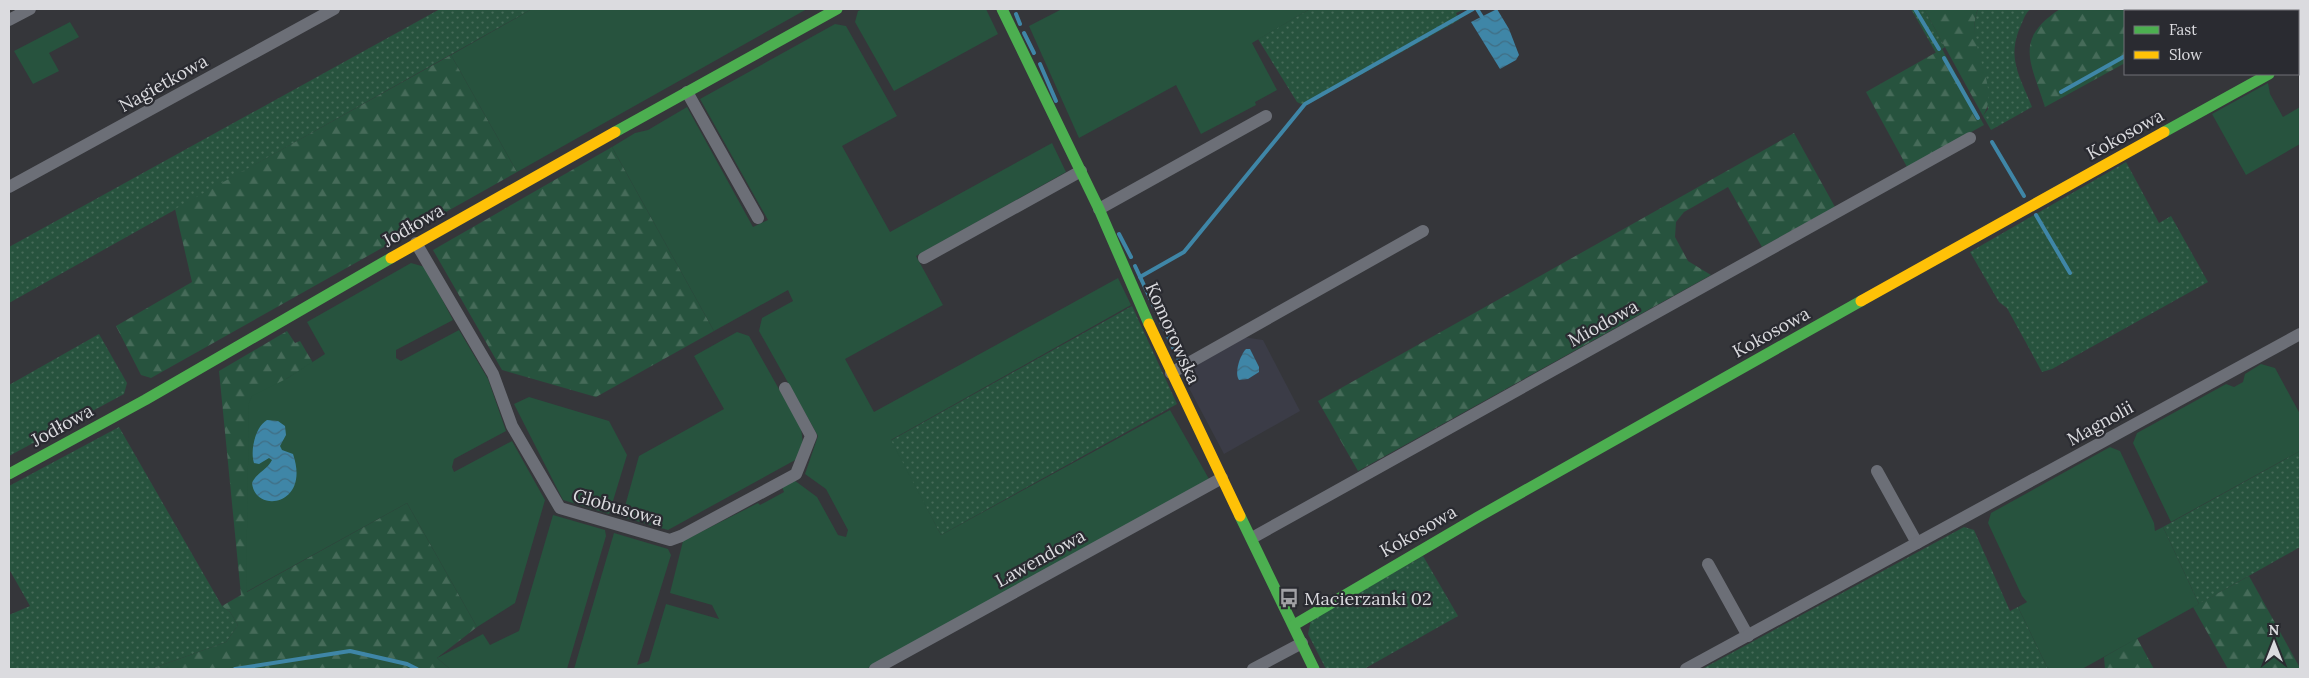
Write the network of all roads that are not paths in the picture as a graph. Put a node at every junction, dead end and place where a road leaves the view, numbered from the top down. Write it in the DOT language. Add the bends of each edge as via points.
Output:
graph roads {
  1 [pos="30,9"];
  2 [pos="334,9"];
  3 [pos="837,9"];
  4 [pos="1002,9"];
  5 [pos="9,20"];
  6 [pos="2266,75"];
  7 [pos="687,92"];
  8 [pos="1266,116"];
  9 [pos="1970,138"];
  10 [pos="1081,171"];
  11 [pos="9,187"];
  12 [pos="1099,209"];
  13 [pos="758,218"];
  14 [pos="1423,231"];
  15 [pos="416,243"];
  16 [pos="924,258"];
  17 [pos="2300,334"];
  18 [pos="1171,373"];
  19 [pos="785,388"];
  20 [pos="1877,470"];
  21 [pos="9,474"];
  22 [pos="1222,478"];
  23 [pos="1252,538"];
  24 [pos="1917,543"];
  25 [pos="1708,564"];
  26 [pos="1294,625"];
  27 [pos="1748,636"];
  28 [pos="1302,643"];
  29 [pos="875,669"];
  30 [pos="1253,669"];
  31 [pos="1314,669"];
  32 [pos="1686,669"];
  1 -- 5 [label="street"];
  2 -- 11 [label="street, Nagietkowa"];
  3 -- 7 [label="street, Jodłowa"];
  4 -- 10 [label="street, Komorowska"];
  6 -- 26 [label="street, Kokosowa" via="1574,463"];
  7 -- 13 [label="street"];
  7 -- 15 [label="street, Jodłowa"];
  8 -- 12 [label="street"];
  9 -- 23 [label="street, Miodowa"];
  10 -- 12 [label="street, Komorowska"];
  10 -- 16 [label="street"];
  12 -- 18 [label="street, Komorowska"];
  14 -- 18 [label="street"];
  15 -- 19 [label="street, Globusowa" via="493,374 512,426 560,508 670,540 796,474 811,436"];
  15 -- 21 [label="street, Jodłowa" via="145,400"];
  17 -- 24 [label="street, Magnolii"];
  18 -- 22 [label="street, Komorowska"];
  20 -- 24 [label="street"];
  22 -- 23 [label="street, Komorowska"];
  22 -- 29 [label="street, Lawendowa"];
  23 -- 26 [label="street, Komorowska"];
  24 -- 27 [label="street, Magnolii"];
  25 -- 27 [label="street"];
  26 -- 28 [label="street, Komorowska"];
  27 -- 32 [label="street, Magnolii"];
  28 -- 30 [label="street"];
  28 -- 31 [label="street, Komorowska"];
}
